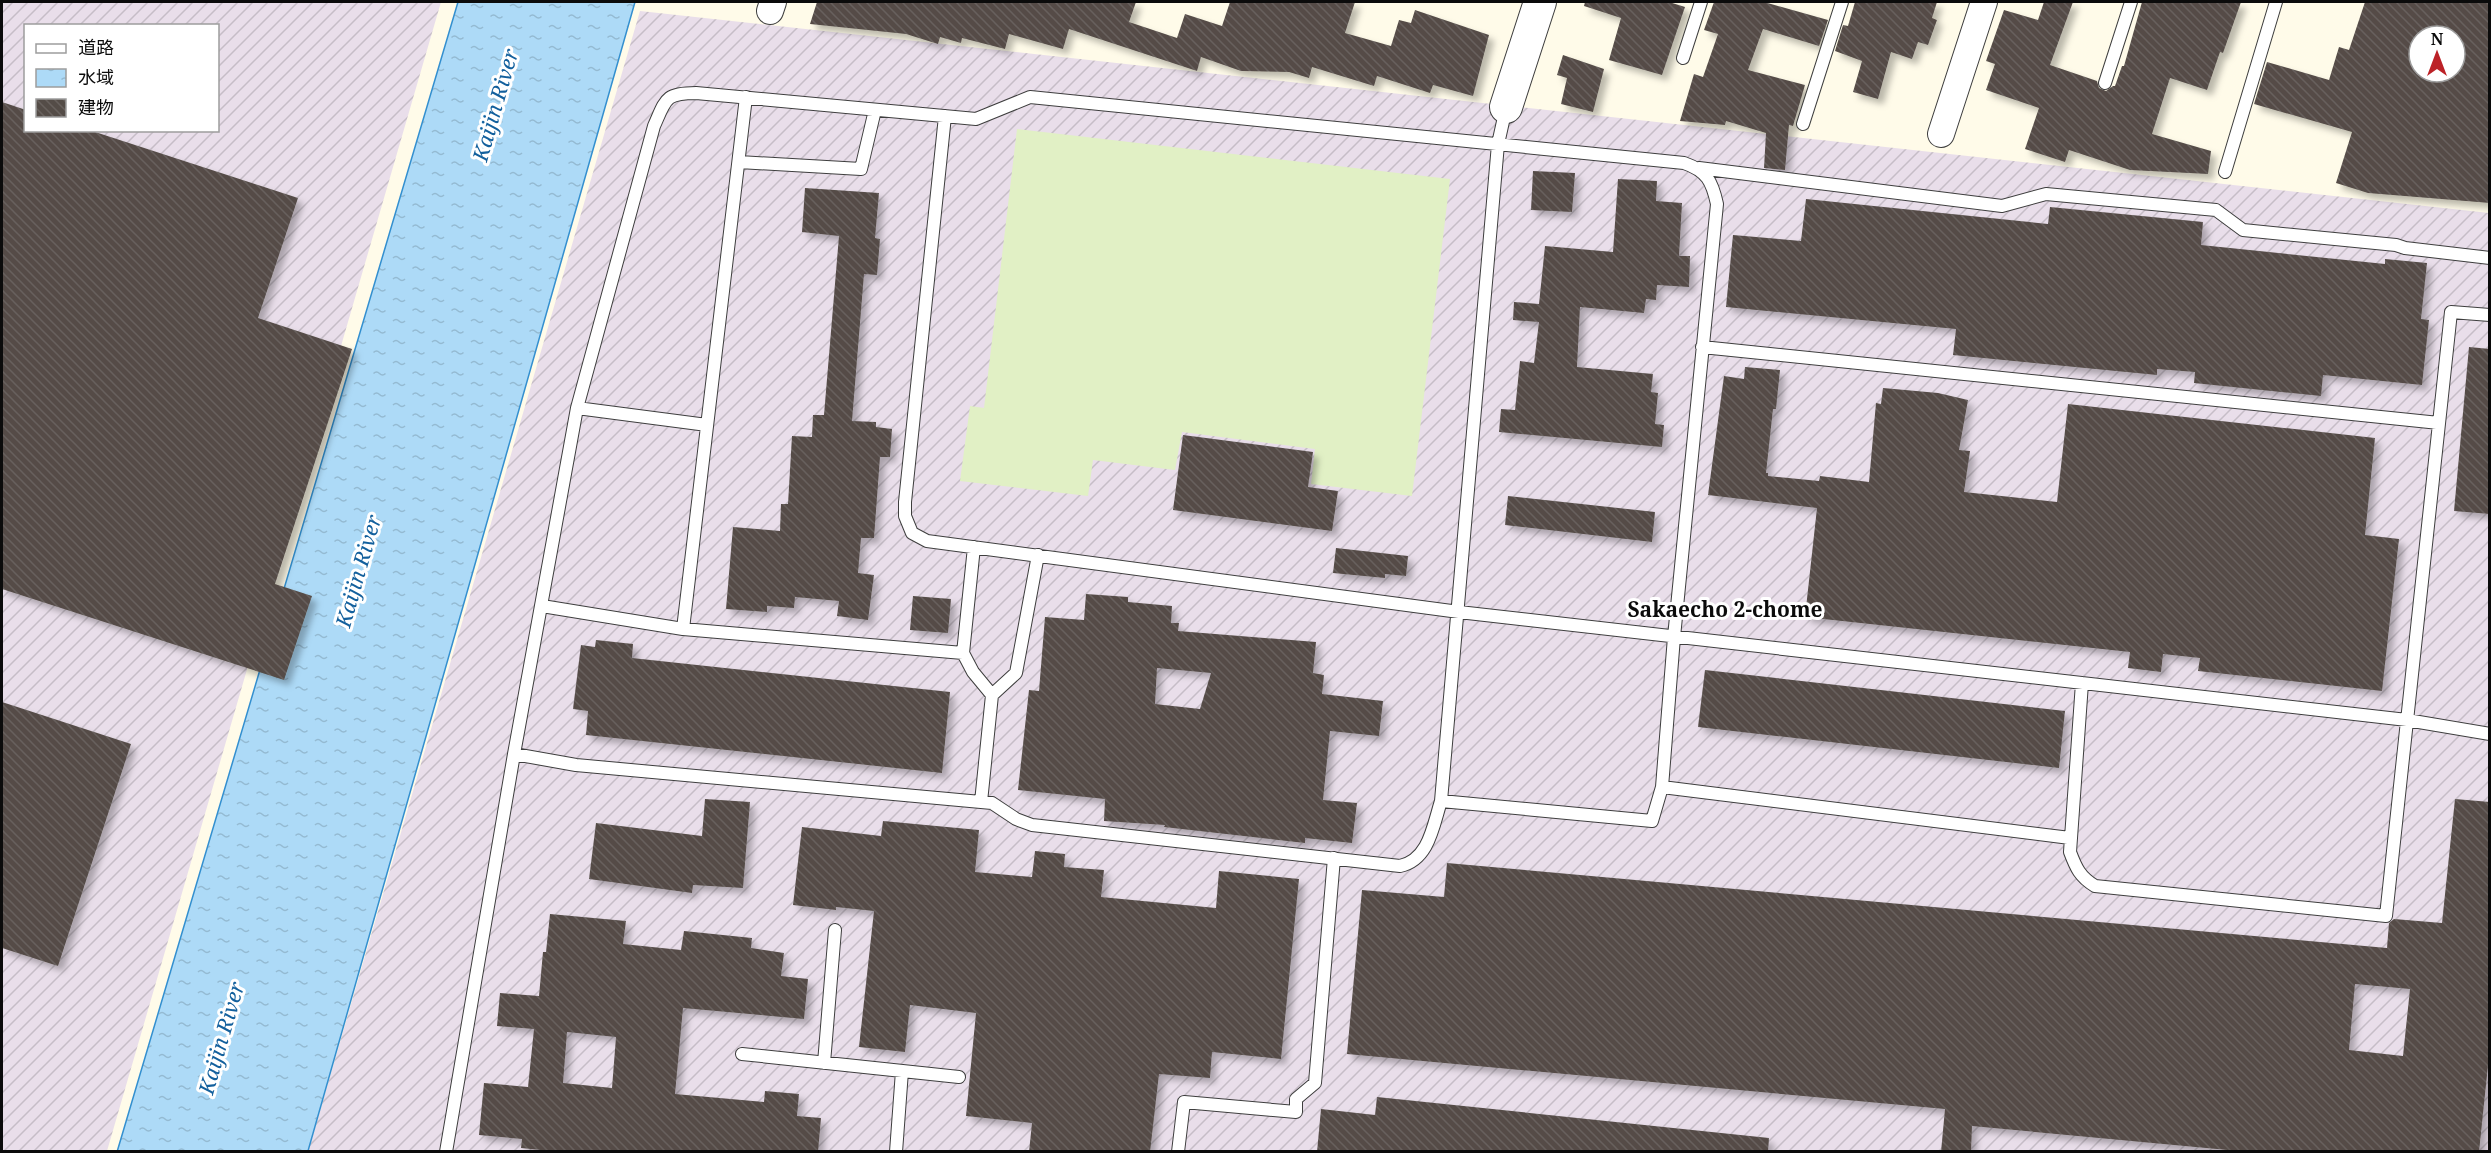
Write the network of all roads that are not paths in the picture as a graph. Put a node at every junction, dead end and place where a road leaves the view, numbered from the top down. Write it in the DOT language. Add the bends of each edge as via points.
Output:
graph roads {
  1 [pos="1540,2"];
  2 [pos="1701,2"];
  3 [pos="1842,2"];
  4 [pos="1984,2"];
  5 [pos="2131,2"];
  6 [pos="2276,2"];
  7 [pos="1683,58"];
  8 [pos="2106,83"];
  9 [pos="746,98"];
  10 [pos="1506,107"];
  11 [pos="875,110"];
  12 [pos="945,116"];
  13 [pos="1803,124"];
  14 [pos="1941,134"];
  15 [pos="1498,144"];
  16 [pos="739,162"];
  17 [pos="1699,168"];
  18 [pos="2225,172"];
  19 [pos="2490,258"];
  20 [pos="2490,315"];
  21 [pos="1702,346"];
  22 [pos="577,408"];
  23 [pos="2439,423"];
  24 [pos="707,425"];
  25 [pos="974,547"];
  26 [pos="1038,555"];
  27 [pos="542,606"];
  28 [pos="1459,612"];
  29 [pos="683,629"];
  30 [pos="1674,637"];
  31 [pos="963,653"];
  32 [pos="2082,683"];
  33 [pos="992,695"];
  34 [pos="2407,720"];
  35 [pos="2490,734"];
  36 [pos="514,754"];
  37 [pos="1662,787"];
  38 [pos="1441,801"];
  39 [pos="981,802"];
  40 [pos="2070,838"];
  41 [pos="1334,858"];
  42 [pos="835,930"];
  43 [pos="742,1054"];
  44 [pos="825,1063"];
  45 [pos="902,1071"];
  46 [pos="958,1077"];
  47 [pos="446,1152"];
  48 [pos="896,1152"];
  49 [pos="1178,1152"];
  1 -- 10 [label="street"];
  2 -- 7 [label="lane"];
  3 -- 13 [label="lane"];
  4 -- 14 [label="street"];
  5 -- 8 [label="lane"];
  6 -- 18 [label="lane"];
  9 -- 11 [label="lane"];
  9 -- 16 [label="lane"];
  9 -- 22 [label="lane" via="682,93 666,99 654,126"];
  10 -- 15 [label="lane"];
  11 -- 12 [label="lane"];
  11 -- 16 [label="lane" via="861,169"];
  12 -- 15 [label="lane" via="976,119 1030,97"];
  12 -- 25 [label="lane" via="905,516 912,533 927,541"];
  15 -- 17 [label="lane" via="1684,163"];
  15 -- 28 [label="lane"];
  16 -- 24 [label="lane"];
  17 -- 19 [label="lane" via="2002,206 2046,194 2216,210 2243,230 2396,244"];
  17 -- 21 [label="lane" via="1711,184 1717,204"];
  20 -- 23 [label="lane" via="2451,312"];
  21 -- 23 [label="lane"];
  21 -- 30 [label="lane"];
  22 -- 24 [label="lane"];
  22 -- 27 [label="lane"];
  23 -- 34 [label="lane"];
  24 -- 29 [label="lane"];
  25 -- 26 [label="lane"];
  25 -- 31 [label="lane"];
  26 -- 28 [label="lane"];
  26 -- 33 [label="lane" via="1016,673"];
  27 -- 29 [label="lane"];
  27 -- 36 [label="lane"];
  28 -- 30 [label="lane"];
  28 -- 38 [label="lane"];
  29 -- 31 [label="lane"];
  30 -- 32 [label="lane"];
  30 -- 37 [label="lane"];
  31 -- 33 [label="lane"];
  32 -- 34 [label="lane"];
  32 -- 40 [label="lane"];
  33 -- 39 [label="lane"];
  34 -- 35 [label="lane"];
  34 -- 40 [label="lane" via="2386,916 2095,886 2083,879 2076,868"];
  36 -- 39 [label="lane" via="576,765"];
  36 -- 47 [label="lane"];
  37 -- 38 [label="lane" via="1652,821"];
  37 -- 40 [label="lane"];
  38 -- 41 [label="lane" via="1423,853 1410,864"];
  39 -- 41 [label="lane" via="992,803 1032,825"];
  41 -- 49 [label="lane" via="1315,1083 1296,1100 1296,1112 1184,1101"];
  42 -- 44 [label="lane"];
  43 -- 44 [label="lane"];
  44 -- 45 [label="lane"];
  45 -- 46 [label="lane"];
  45 -- 48 [label="lane"];
}
